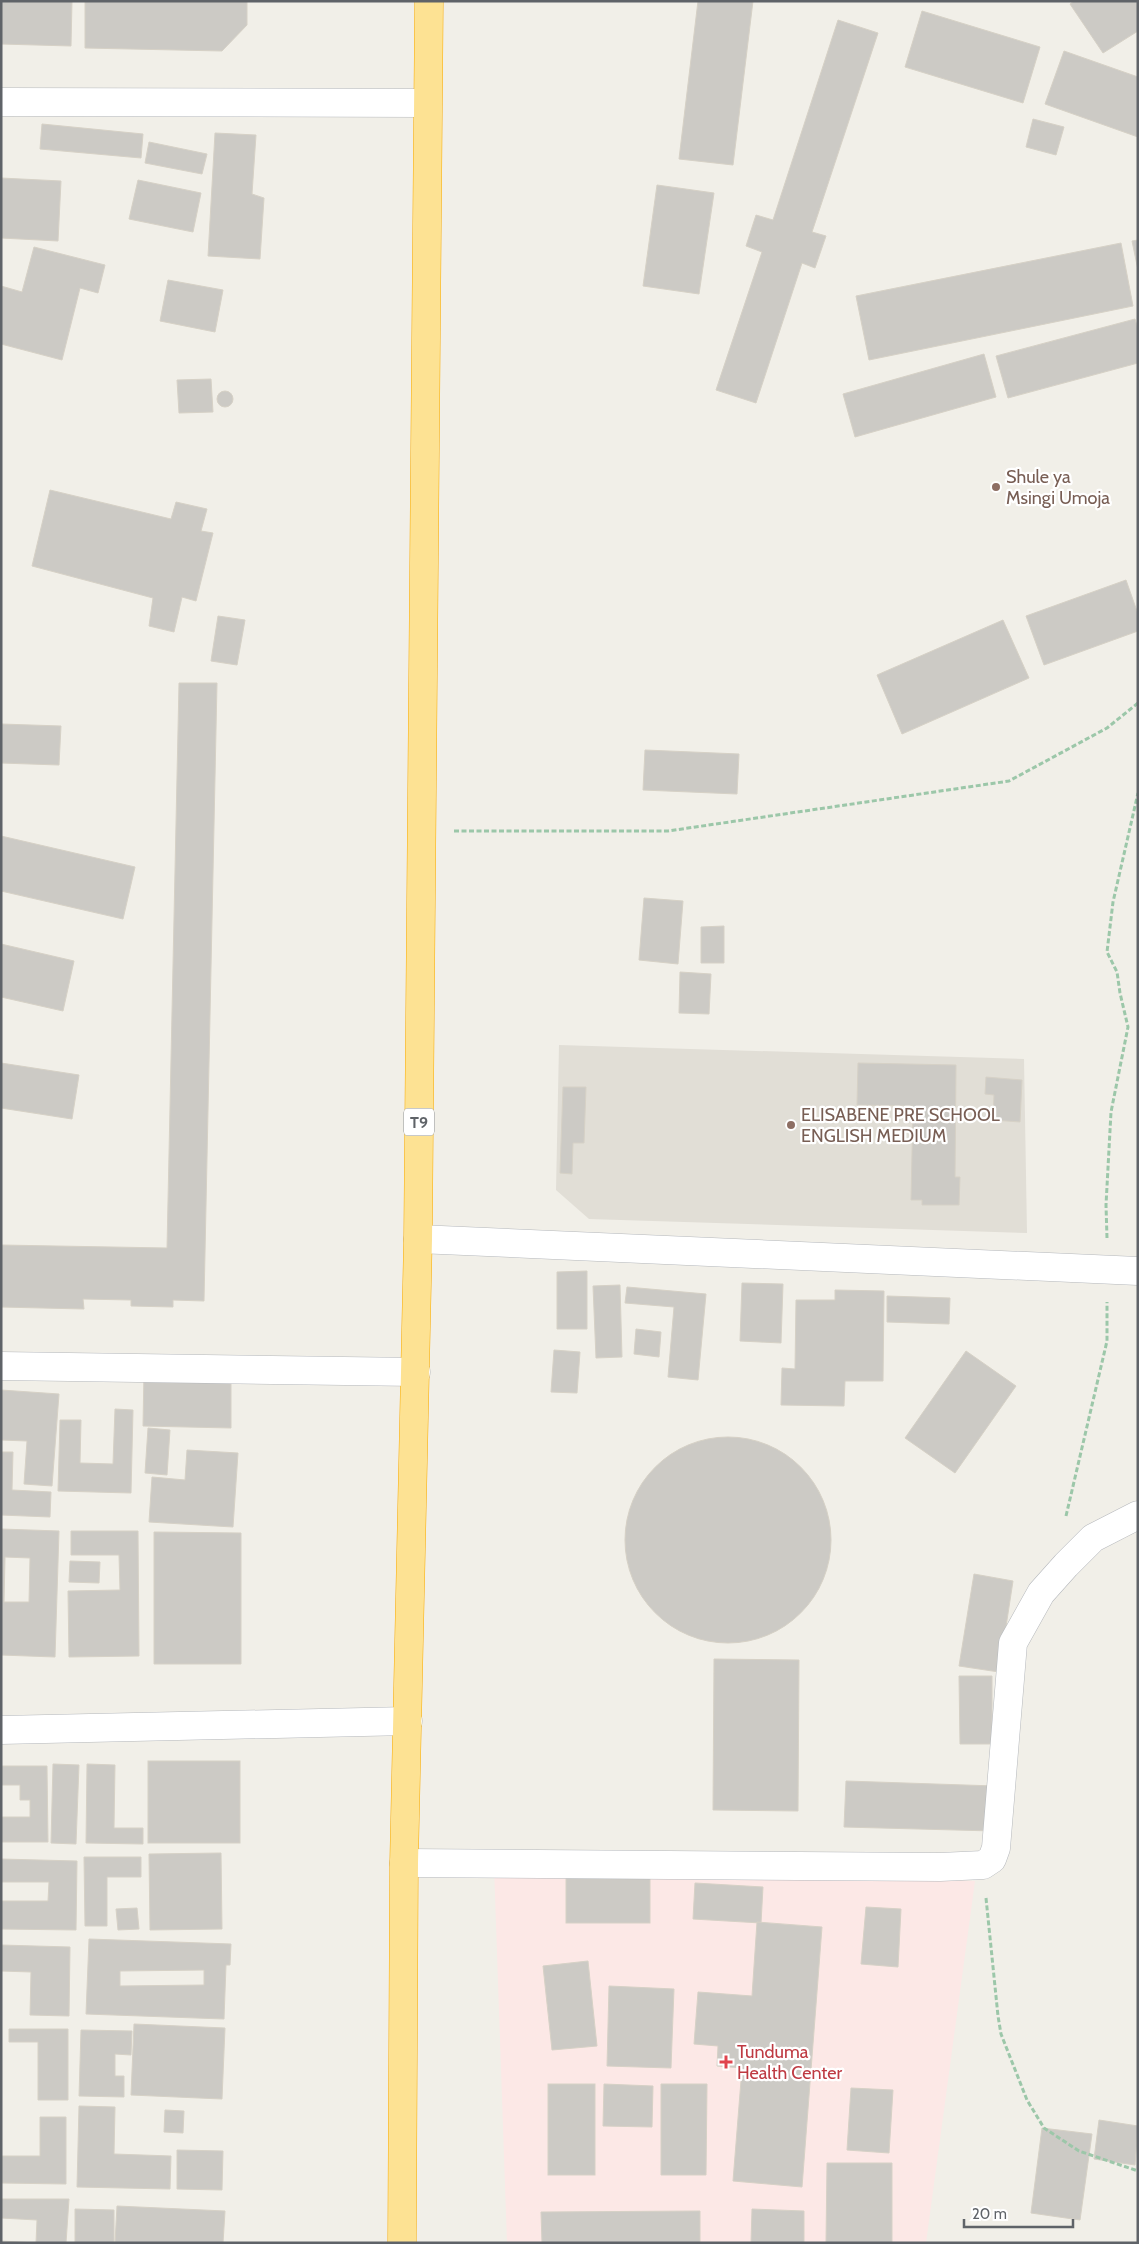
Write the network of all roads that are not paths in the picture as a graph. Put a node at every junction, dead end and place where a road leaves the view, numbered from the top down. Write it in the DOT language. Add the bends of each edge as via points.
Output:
graph roads {
  1 [pos="429,1"];
  2 [pos="1,102"];
  3 [pos="427,103"];
  4 [pos="418,1239"];
  5 [pos="1138,1272"];
  6 [pos="1,1366"];
  7 [pos="416,1372"];
  8 [pos="1138,1515"];
  9 [pos="408,1721"];
  10 [pos="1,1730"];
  11 [pos="404,1863"];
  12 [pos="402,2243"];
  1 -- 3 [label="highway, T9"];
  2 -- 3 [label="street"];
  3 -- 4 [label="highway, T9"];
  4 -- 5 [label="street"];
  4 -- 7 [label="highway, T9"];
  6 -- 7 [label="street"];
  7 -- 9 [label="highway, T9"];
  8 -- 11 [label="street" via="1093,1538 1066,1565 1042,1594 1013,1643 996,1848 992,1859 983,1865"];
  9 -- 10 [label="street"];
  9 -- 11 [label="highway, T9"];
  11 -- 12 [label="highway, T9"];
}
